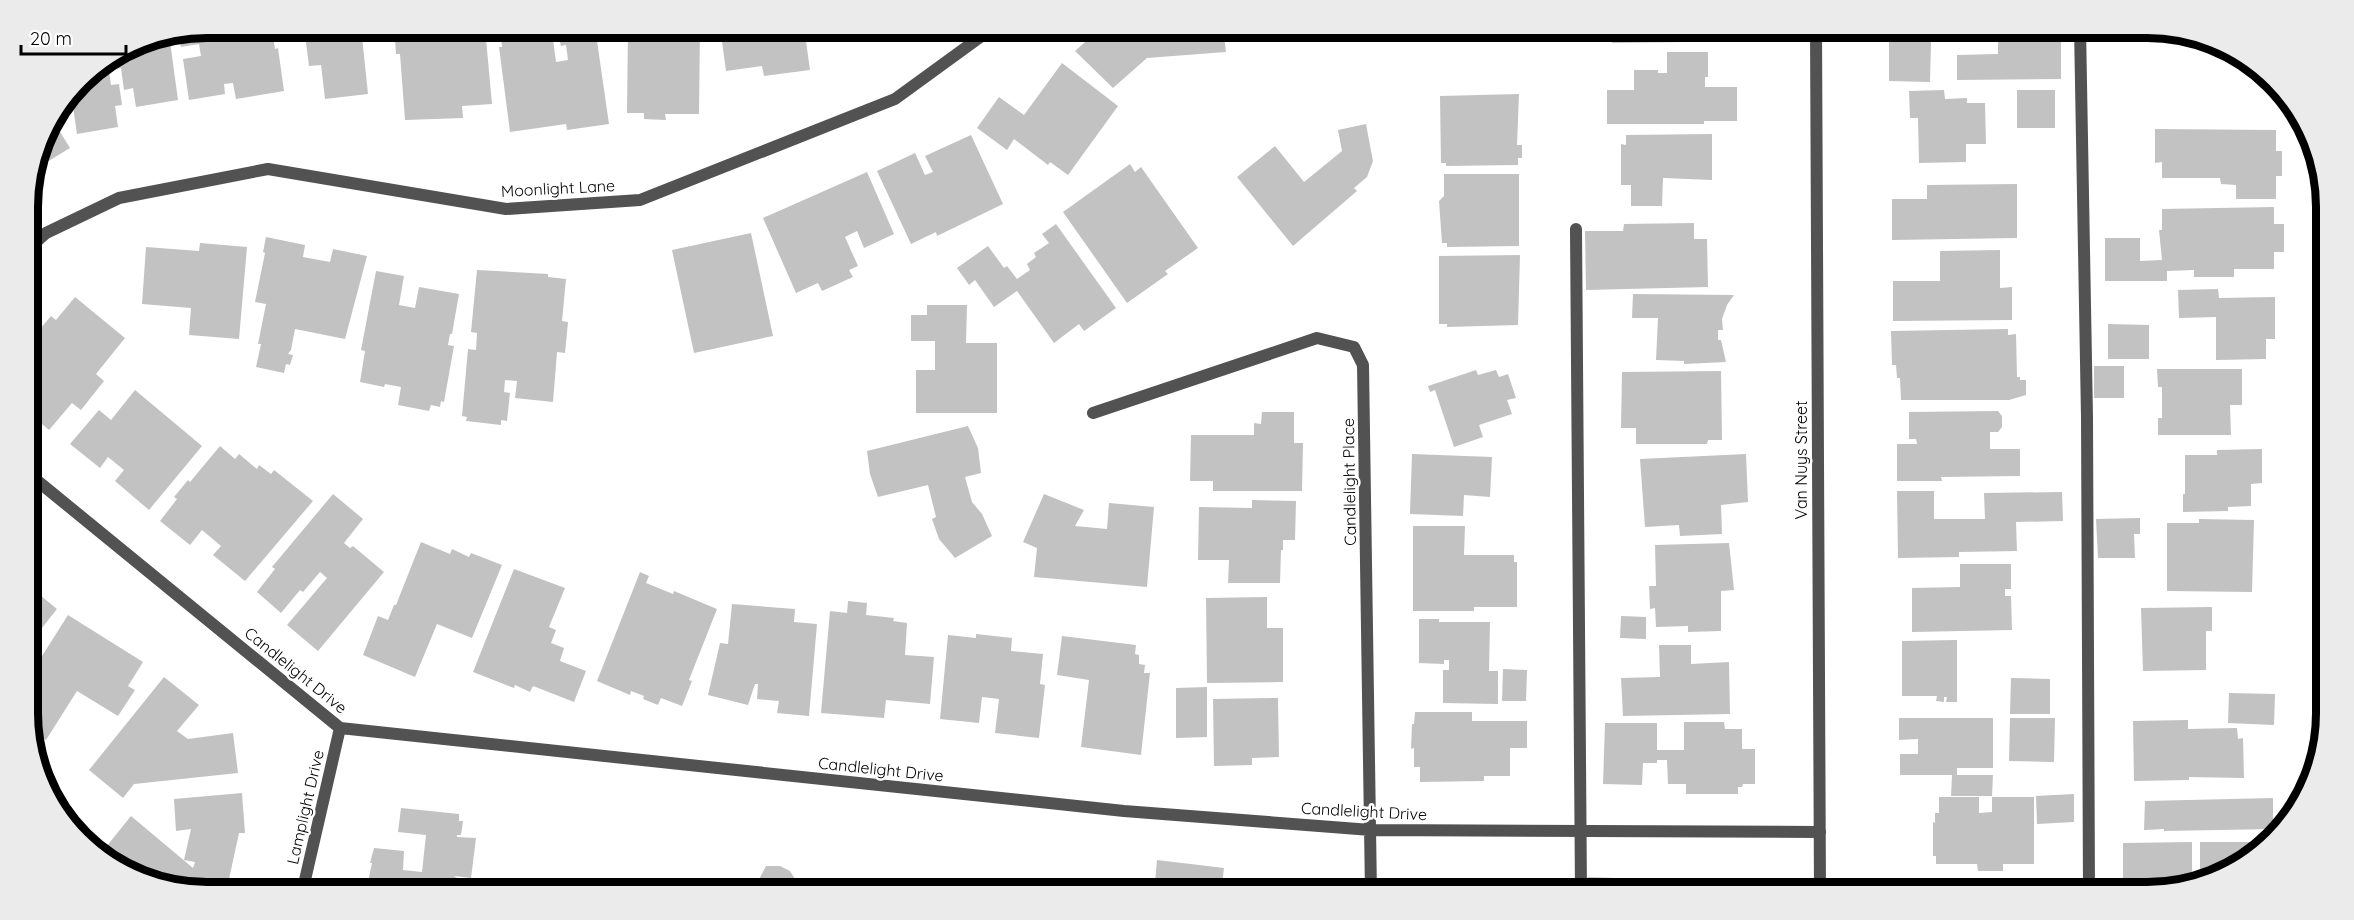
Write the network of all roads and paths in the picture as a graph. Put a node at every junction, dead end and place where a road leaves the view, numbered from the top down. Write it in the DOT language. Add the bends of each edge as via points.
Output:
graph roads {
  1 [pos="979,38"];
  2 [pos="1816,38"];
  3 [pos="2080,38"];
  4 [pos="1576,229"];
  5 [pos="38,240"];
  6 [pos="1093,413"];
  7 [pos="37,481"];
  8 [pos="340,728"];
  9 [pos="1371,830"];
  10 [pos="1581,832"];
  11 [pos="1820,832"];
  12 [pos="305,882"];
  13 [pos="1371,882"];
  14 [pos="1581,882"];
  15 [pos="1820,882"];
  16 [pos="2089,882"];
  1 -- 5 [label="street, Moonlight Lane" via="895,99 640,200 506,209 268,169 119,198"];
  2 -- 11 [label="street, Van Nuys Street"];
  3 -- 16 [label="street"];
  4 -- 10 [label="street"];
  6 -- 9 [label="street, Candlelight Place" via="1317,338 1354,347 1363,364"];
  7 -- 8 [label="street, Candlelight Drive"];
  8 -- 9 [label="street, Candlelight Drive" via="1124,811"];
  8 -- 12 [label="street, Lamplight Drive"];
  9 -- 10 [label="street, Candlelight Drive"];
  9 -- 13 [label="street, Candlelight Place"];
  10 -- 11 [label="street, Candlelight Drive"];
  10 -- 14 [label="street"];
  11 -- 15 [label="street, Van Nuys Street"];
}
